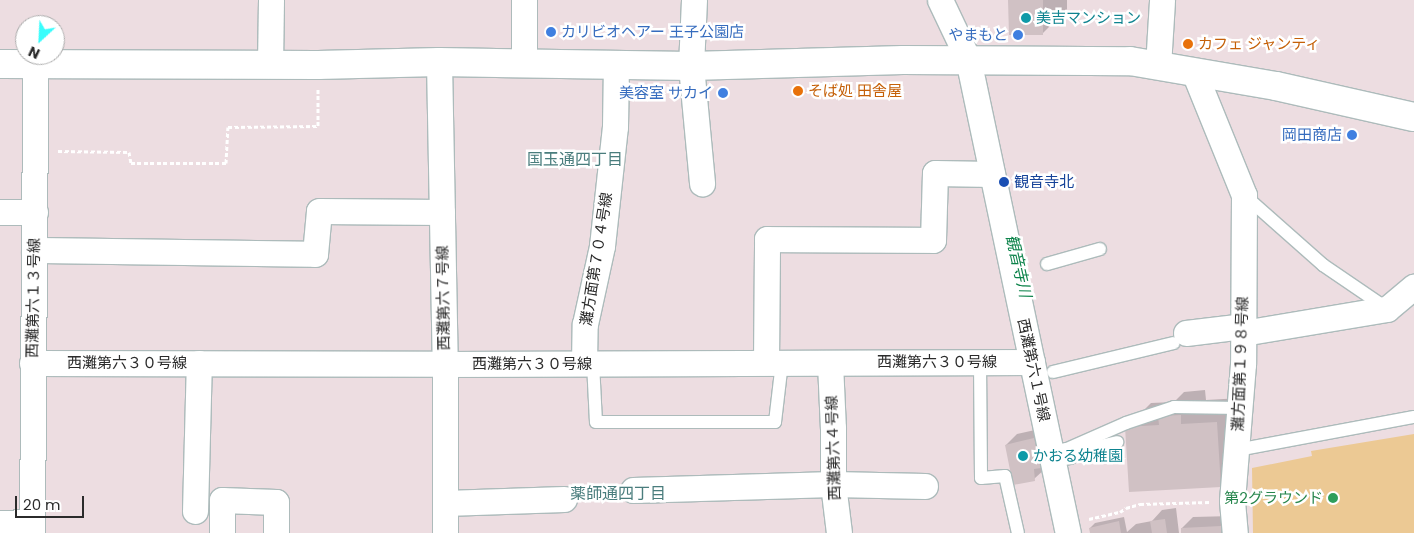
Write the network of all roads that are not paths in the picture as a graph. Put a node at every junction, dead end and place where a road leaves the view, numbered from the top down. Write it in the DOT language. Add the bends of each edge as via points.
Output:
graph roads {
  1 [pos="271,0"];
  2 [pos="524,0"];
  3 [pos="694,0"];
  4 [pos="940,0"];
  5 [pos="1162,0"];
  6 [pos="968,60"];
  7 [pos="439,62"];
  8 [pos="0,64"];
  9 [pos="15,64"];
  10 [pos="65,64"];
  11 [pos="270,64"];
  12 [pos="524,64"];
  13 [pos="35,65"];
  14 [pos="616,66"];
  15 [pos="691,66"];
  16 [pos="1158,66"];
  17 [pos="1194,72"];
  18 [pos="1414,117"];
  19 [pos="992,174"];
  20 [pos="702,183"];
  21 [pos="1244,194"];
  22 [pos="0,212"];
  23 [pos="35,212"];
  24 [pos="442,212"];
  25 [pos="1100,248"];
  26 [pos="34,250"];
  27 [pos="1046,264"];
  28 [pos="1414,286"];
  29 [pos="1387,309"];
  30 [pos="1243,329"];
  31 [pos="1180,338"];
  32 [pos="774,362"];
  33 [pos="980,362"];
  34 [pos="32,363"];
  35 [pos="199,363"];
  36 [pos="589,363"];
  37 [pos="830,363"];
  38 [pos="445,364"];
  39 [pos="1042,367"];
  40 [pos="1240,408"];
  41 [pos="1414,417"];
  42 [pos="1117,442"];
  43 [pos="1237,450"];
  44 [pos="1059,454"];
  45 [pos="833,484"];
  46 [pos="925,486"];
  47 [pos="633,490"];
  48 [pos="564,499"];
  49 [pos="445,503"];
  50 [pos="195,511"];
  51 [pos="0,523"];
  52 [pos="32,527"];
  53 [pos="1074,527"];
  54 [pos="222,533"];
  55 [pos="276,533"];
  56 [pos="445,533"];
  57 [pos="839,533"];
  58 [pos="1018,533"];
  59 [pos="1235,533"];
  1 -- 11 [label="street"];
  2 -- 12 [label="street"];
  3 -- 15 [label="street"];
  4 -- 6 [label="street, 西灘第六１号線"];
  5 -- 16 [label="street"];
  6 -- 15 [label="street"];
  6 -- 16 [label="street" via="1130,61"];
  6 -- 19 [label="street, 西灘第六１号線"];
  7 -- 11 [label="street"];
  7 -- 12 [label="street"];
  7 -- 24 [label="street, 西灘第六７号線"];
  8 -- 9 [label="street"];
  10 -- 11 [label="street"];
  12 -- 14 [label="street"];
  13 -- 23 [label="street, 西灘第六１３号線"];
  14 -- 15 [label="street"];
  14 -- 36 [label="street, 灘方面第７０４号線" via="615,127 602,246 585,324"];
  15 -- 20 [label="street"];
  16 -- 17 [label="street"];
  17 -- 18 [label="street" via="1276,86"];
  17 -- 21 [label="street"];
  19 -- 32 [label="street" via="935,173 933,240 767,239"];
  19 -- 39 [label="street, 西灘第六１号線"];
  21 -- 29 [label="lane" via="1323,265"];
  21 -- 30 [label="street, 灘方面第１９８号線"];
  22 -- 23 [label="street"];
  23 -- 26 [label="street, 西灘第六１３号線"];
  24 -- 26 [label="street" via="319,211 315,254"];
  24 -- 38 [label="street, 西灘第六７号線"];
  25 -- 27 [label="lane"];
  26 -- 34 [label="street, 西灘第六１３号線"];
  28 -- 29 [label="street"];
  29 -- 30 [label="street"];
  30 -- 31 [label="street"];
  30 -- 40 [label="street, 灘方面第１９８号線"];
  31 -- 39 [label="lane"];
  32 -- 36 [label="street, 西灘第六３０号線"];
  32 -- 36 [label="lane" via="775,422 596,422"];
  32 -- 37 [label="street, 西灘第六３０号線"];
  33 -- 37 [label="street, 西灘第六３０号線"];
  33 -- 39 [label="street, 西灘第六３０号線"];
  33 -- 58 [label="lane" via="981,478 1005,476"];
  34 -- 35 [label="street, 西灘第六３０号線"];
  34 -- 52 [label="street, 西灘第六１３号線"];
  35 -- 38 [label="street, 西灘第六３０号線"];
  35 -- 50 [label="street"];
  36 -- 38 [label="street, 西灘第六３０号線"];
  37 -- 45 [label="street, 西灘第六４号線"];
  38 -- 49 [label="street, 西灘第六７号線"];
  39 -- 44 [label="street, 西灘第六１号線"];
  40 -- 43 [label="street, 灘方面第１９８号線"];
  40 -- 44 [label="lane" via="1174,407 1126,423"];
  41 -- 43 [label="lane"];
  42 -- 44 [label="lane"];
  43 -- 59 [label="street, 灘方面第１９８号線" via="1232,501"];
  44 -- 53 [label="street, 西灘第六１号線"];
  45 -- 46 [label="street"];
  45 -- 47 [label="street"];
  45 -- 57 [label="street, 西灘第六４号線"];
  48 -- 49 [label="street"];
  49 -- 56 [label="street, 西灘第六７号線"];
  51 -- 52 [label="street"];
  54 -- 55 [label="street" via="222,500 276,502"];
}
